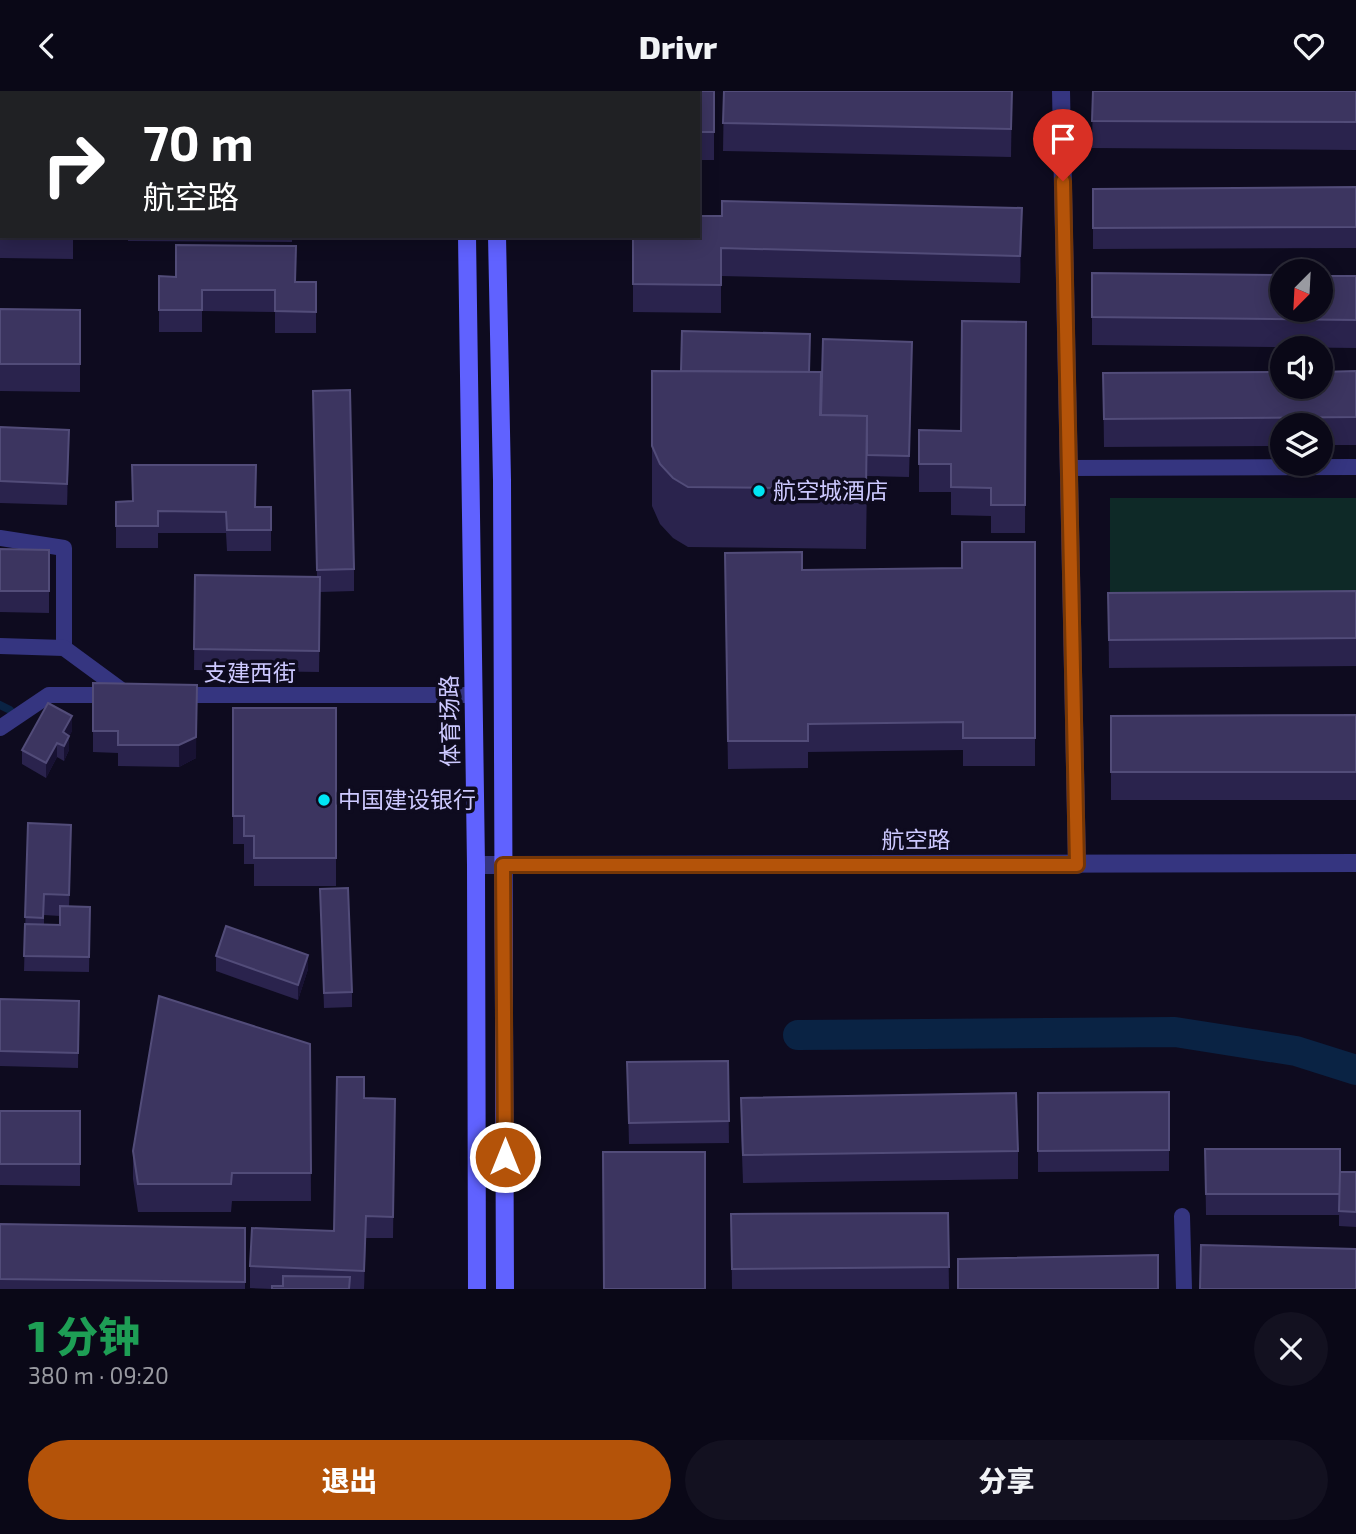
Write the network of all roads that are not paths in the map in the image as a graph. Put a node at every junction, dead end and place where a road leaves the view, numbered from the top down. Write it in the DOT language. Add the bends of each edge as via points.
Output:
graph roads {
  1 [pos="1061,91"];
  2 [pos="467,238"];
  3 [pos="497,238"];
  4 [pos="1356,467"];
  5 [pos="1068,468"];
  6 [pos="0,538"];
  7 [pos="0,646"];
  8 [pos="64,648"];
  9 [pos="142,695"];
  10 [pos="474,695"];
  11 [pos="0,728"];
  12 [pos="1356,863"];
  13 [pos="477,865"];
  14 [pos="503,865"];
  15 [pos="1077,865"];
  16 [pos="1182,1216"];
  17 [pos="477,1289"];
  18 [pos="505,1289"];
  19 [pos="1184,1289"];
  1 -- 5 [label="street"];
  2 -- 10 [label="main road, 体育场路"];
  3 -- 14 [label="main road"];
  4 -- 5 [label="lane"];
  5 -- 15 [label="street"];
  6 -- 8 [label="lane" via="64,548"];
  7 -- 8 [label="lane"];
  8 -- 9 [label="lane"];
  9 -- 10 [label="lane, 支建西街"];
  9 -- 11 [label="lane, 支建西街" via="48,695"];
  10 -- 13 [label="main road, 体育场路"];
  12 -- 15 [label="street, 航空路"];
  13 -- 14 [label="street, 航空路"];
  13 -- 17 [label="main road, 体育场路"];
  14 -- 15 [label="street, 航空路"];
  14 -- 18 [label="main road"];
  16 -- 19 [label="lane"];
}
